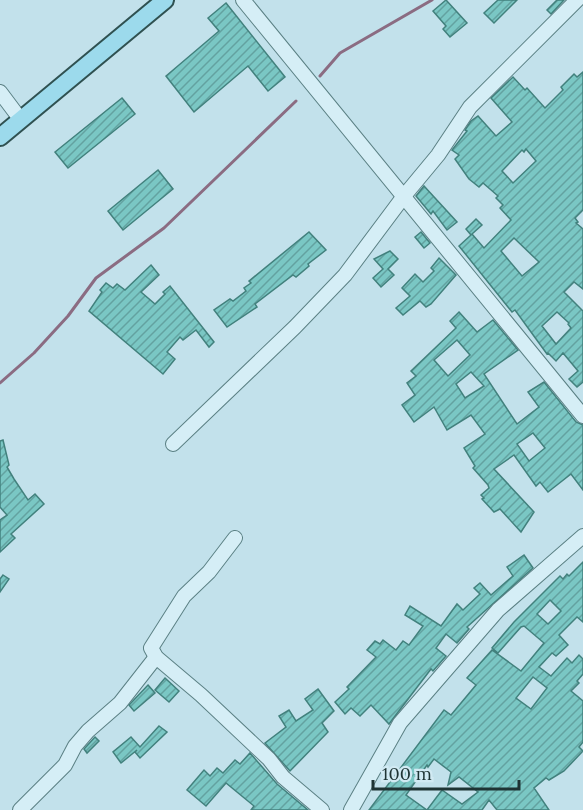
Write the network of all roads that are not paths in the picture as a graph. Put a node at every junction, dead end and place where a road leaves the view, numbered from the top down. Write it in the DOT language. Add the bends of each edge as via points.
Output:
graph roads {
  1 [pos="165,0"];
  2 [pos="243,0"];
  3 [pos="577,0"];
  4 [pos="0,92"];
  5 [pos="21,120"];
  6 [pos="0,137"];
  7 [pos="404,195"];
  8 [pos="583,416"];
  9 [pos="173,444"];
  10 [pos="583,536"];
  11 [pos="235,538"];
  12 [pos="156,657"];
  13 [pos="20,810"];
  14 [pos="322,810"];
  15 [pos="351,810"];
  1 -- 5 [label="main road"];
  2 -- 7 [label="street"];
  3 -- 7 [label="street" via="470,107 438,155"];
  4 -- 5 [label="street"];
  5 -- 6 [label="main road"];
  7 -- 8 [label="street"];
  7 -- 9 [label="street" via="345,275"];
  10 -- 15 [label="street" via="498,610 400,723"];
  11 -- 12 [label="street" via="184,596 151,648"];
  12 -- 13 [label="street" via="120,703 87,731 66,765"];
  12 -- 14 [label="street"];
}
